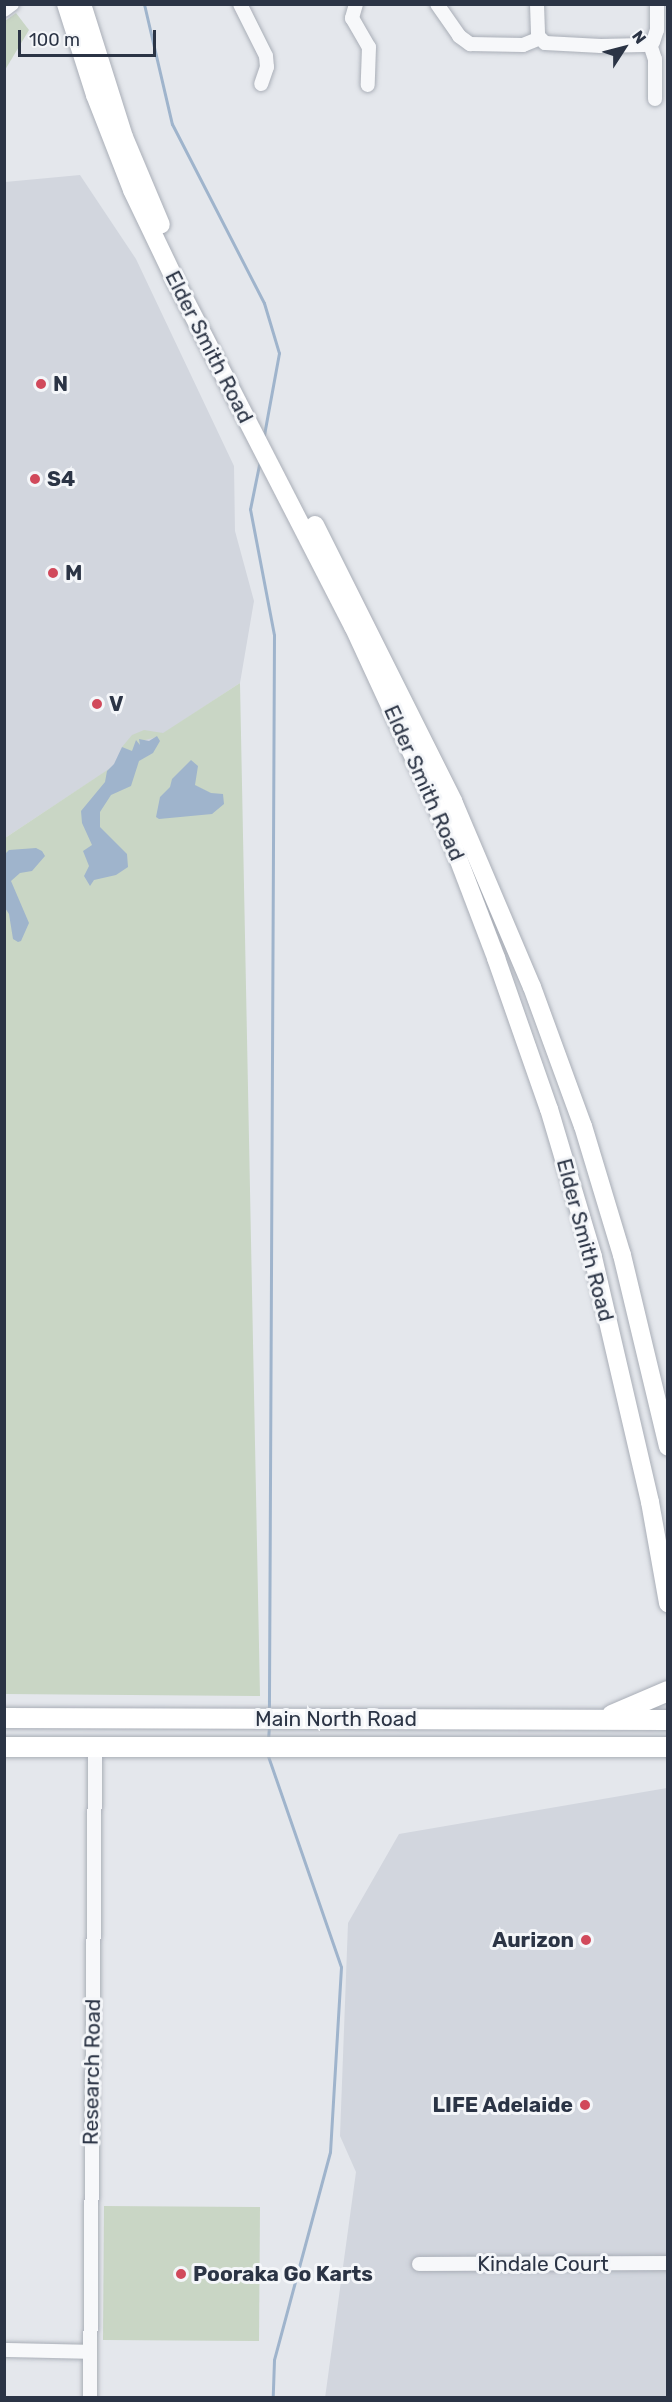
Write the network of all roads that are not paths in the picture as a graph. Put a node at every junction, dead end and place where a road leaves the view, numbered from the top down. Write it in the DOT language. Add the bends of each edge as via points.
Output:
graph roads {
  1 [pos="12,4"];
  2 [pos="53,4"];
  3 [pos="66,4"];
  4 [pos="82,4"];
  5 [pos="240,4"];
  6 [pos="437,4"];
  7 [pos="537,4"];
  8 [pos="657,4"];
  9 [pos="354,5"];
  10 [pos="4,10"];
  11 [pos="540,38"];
  12 [pos="650,44"];
  13 [pos="261,84"];
  14 [pos="368,85"];
  15 [pos="655,99"];
  16 [pos="132,190"];
  17 [pos="255,424"];
  18 [pos="274,461"];
  19 [pos="496,958"];
  20 [pos="526,975"];
  21 [pos="514,1011"];
  22 [pos="668,1447"];
  23 [pos="668,1603"];
  24 [pos="668,1691"];
  25 [pos="4,1718"];
  26 [pos="63,1718"];
  27 [pos="604,1718"];
  28 [pos="147,1719"];
  29 [pos="668,1720"];
  30 [pos="4,1747"];
  31 [pos="95,1747"];
  32 [pos="662,1751"];
  33 [pos="419,2264"];
  34 [pos="668,2264"];
  35 [pos="4,2350"];
  36 [pos="90,2352"];
  37 [pos="90,2397"];
  1 -- 10 [label="street"];
  2 -- 16 [label="main road" via="90,105"];
  3 -- 16 [label="main road, Elder Smith Road" via="95,95"];
  4 -- 17 [label="main road, Elder Smith Road" via="124,137"];
  5 -- 13 [label="street" via="266,56"];
  6 -- 11 [label="street" via="459,36 470,44 523,45"];
  7 -- 11 [label="street"];
  8 -- 12 [label="street" via="656,39"];
  9 -- 14 [label="street" via="352,18 369,48"];
  11 -- 12 [label="street" via="552,45"];
  12 -- 15 [label="street" via="655,59"];
  16 -- 17 [label="main road, Elder Smith Road"];
  17 -- 18 [label="main road, Elder Smith Road"];
  18 -- 19 [label="main road, Elder Smith Road" via="443,821"];
  18 -- 20 [label="main road, Elder Smith Road" via="351,593 453,801"];
  19 -- 20 [label="main road"];
  19 -- 21 [label="main road, Elder Smith Road"];
  20 -- 21 [label="main road"];
  20 -- 22 [label="main road, Elder Smith Road" via="583,1126 615,1233"];
  21 -- 23 [label="main road, Elder Smith Road" via="549,1109 592,1257 650,1502"];
  24 -- 27 [label="highway"];
  25 -- 26 [label="highway, Main North Road"];
  26 -- 28 [label="highway, Main North Road"];
  26 -- 31 [label="highway" via="88,1733"];
  27 -- 28 [label="highway, Main North Road"];
  27 -- 29 [label="highway, Main North Road"];
  28 -- 31 [label="highway" via="106,1735"];
  30 -- 31 [label="highway, Main North Road"];
  31 -- 32 [label="highway, Main North Road"];
  31 -- 36 [label="street, Research Road"];
  33 -- 34 [label="street, Kindale Court"];
  35 -- 36 [label="street"];
  36 -- 37 [label="street, Research Road"];
}
